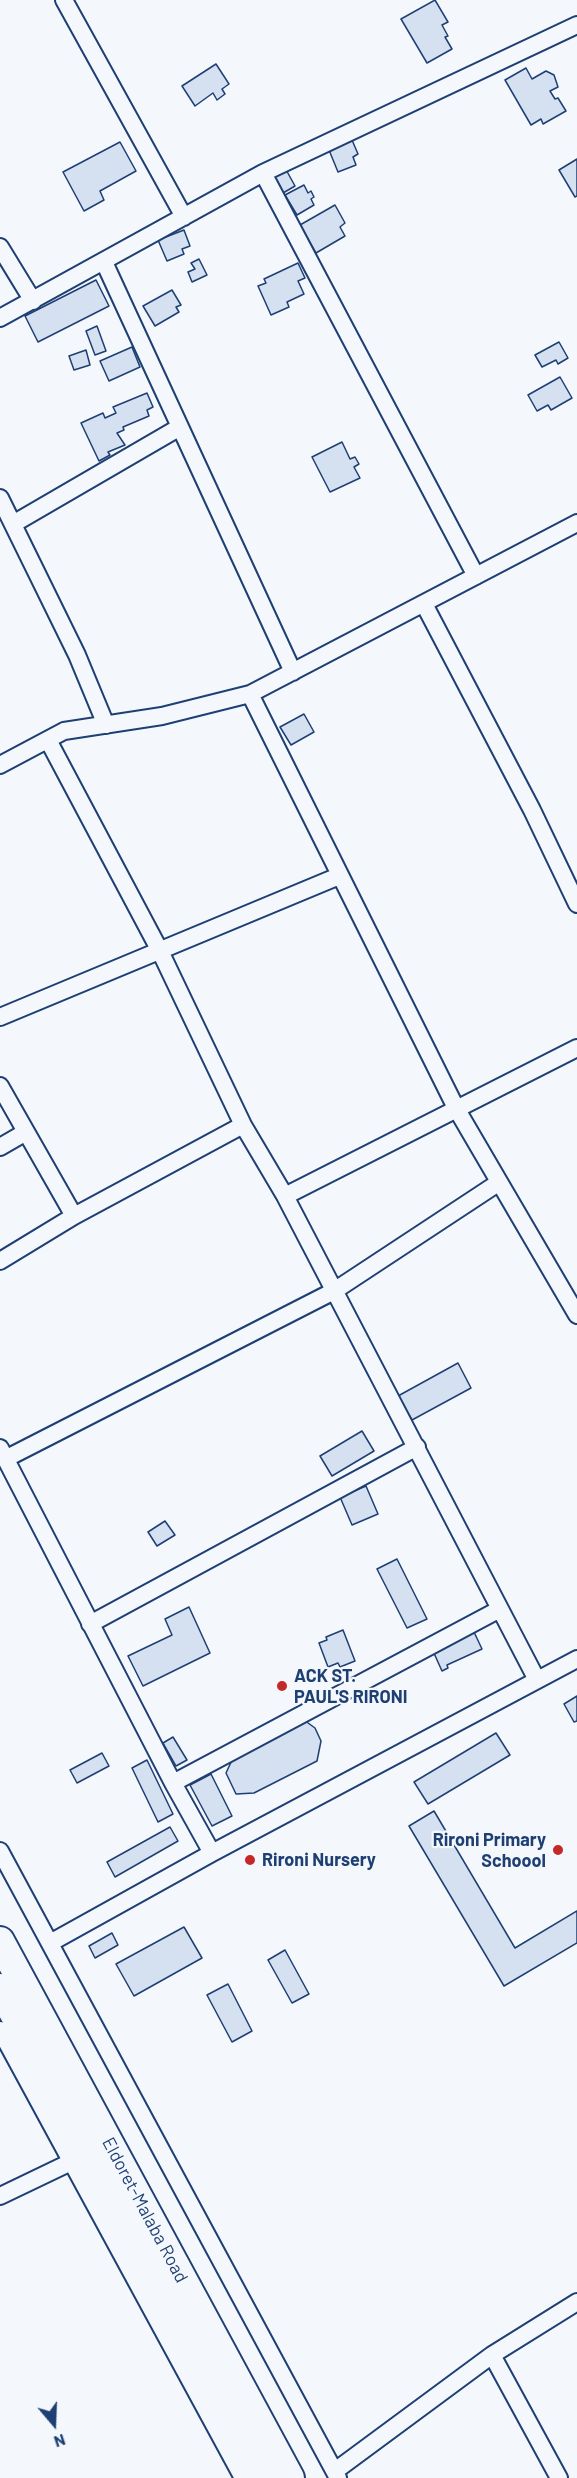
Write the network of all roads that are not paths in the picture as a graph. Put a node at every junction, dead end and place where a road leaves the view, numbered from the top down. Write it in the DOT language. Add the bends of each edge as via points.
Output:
graph roads {
  1 [pos="63,0"];
  2 [pos="577,25"];
  3 [pos="263,173"];
  4 [pos="184,218"];
  5 [pos="0,247"];
  6 [pos="104,262"];
  7 [pos="33,301"];
  8 [pos="0,318"];
  9 [pos="180,427"];
  10 [pos="0,498"];
  11 [pos="577,523"];
  12 [pos="13,524"];
  13 [pos="476,576"];
  14 [pos="424,604"];
  15 [pos="293,672"];
  16 [pos="250,694"];
  17 [pos="106,725"];
  18 [pos="48,740"];
  19 [pos="0,765"];
  20 [pos="339,876"];
  21 [pos="577,904"];
  22 [pos="160,951"];
  23 [pos="0,1017"];
  24 [pos="577,1047"];
  25 [pos="0,1086"];
  26 [pos="456,1108"];
  27 [pos="243,1125"];
  28 [pos="26,1132"];
  29 [pos="0,1147"];
  30 [pos="498,1183"];
  31 [pos="285,1196"];
  32 [pos="74,1216"];
  33 [pos="0,1261"];
  34 [pos="334,1291"];
  35 [pos="577,1315"];
  36 [pos="417,1446"];
  37 [pos="3,1454"];
  38 [pos="500,1609"];
  39 [pos="90,1624"];
  40 [pos="577,1659"];
  41 [pos="537,1680"];
  42 [pos="173,1783"];
  43 [pos="0,1851"];
  44 [pos="212,1853"];
  45 [pos="0,1941"];
  46 [pos="50,1943"];
  47 [pos="0,1988"];
  48 [pos="0,2030"];
  49 [pos="71,2162"];
  50 [pos="0,2196"];
  51 [pos="577,2302"];
  52 [pos="492,2355"];
  53 [pos="336,2475"];
  54 [pos="243,2478"];
  55 [pos="266,2478"];
  56 [pos="290,2478"];
  57 [pos="559,2478"];
  1 -- 4 [label="street"];
  2 -- 3 [label="street"];
  3 -- 4 [label="street"];
  3 -- 13 [label="street"];
  4 -- 6 [label="street"];
  5 -- 7 [label="street"];
  6 -- 7 [label="street"];
  6 -- 9 [label="street"];
  7 -- 8 [label="street"];
  9 -- 12 [label="street"];
  9 -- 15 [label="street"];
  10 -- 12 [label="street"];
  11 -- 13 [label="street"];
  12 -- 17 [label="street" via="77,655"];
  13 -- 14 [label="street"];
  14 -- 15 [label="street"];
  14 -- 21 [label="street"];
  15 -- 16 [label="street"];
  16 -- 17 [label="street"];
  16 -- 20 [label="street"];
  17 -- 18 [label="street" via="64,731"];
  18 -- 19 [label="street"];
  18 -- 22 [label="street"];
  20 -- 22 [label="street"];
  20 -- 26 [label="street"];
  22 -- 23 [label="street"];
  22 -- 27 [label="street"];
  24 -- 26 [label="street"];
  25 -- 28 [label="street"];
  26 -- 30 [label="street"];
  26 -- 31 [label="street"];
  27 -- 31 [label="street"];
  27 -- 32 [label="street"];
  28 -- 29 [label="street"];
  28 -- 32 [label="street"];
  30 -- 34 [label="street"];
  30 -- 35 [label="street"];
  31 -- 34 [label="street"];
  32 -- 33 [label="street"];
  34 -- 36 [label="street"];
  34 -- 37 [label="street"];
  36 -- 38 [label="street"];
  36 -- 39 [label="street"];
  37 -- 39 [label="street"];
  38 -- 41 [label="street"];
  38 -- 42 [label="street"];
  39 -- 42 [label="street"];
  40 -- 41 [label="street"];
  41 -- 44 [label="street"];
  42 -- 44 [label="street"];
  43 -- 46 [label="street"];
  44 -- 46 [label="street"];
  45 -- 56 [label="highway, Eldoret-Malaba Road"];
  46 -- 53 [label="street"];
  47 -- 55 [label="highway, Eldoret-Malaba Road"];
  48 -- 49 [label="street"];
  49 -- 50 [label="street"];
  49 -- 54 [label="street"];
  51 -- 52 [label="street"];
  52 -- 53 [label="street"];
  52 -- 57 [label="street"];
}
